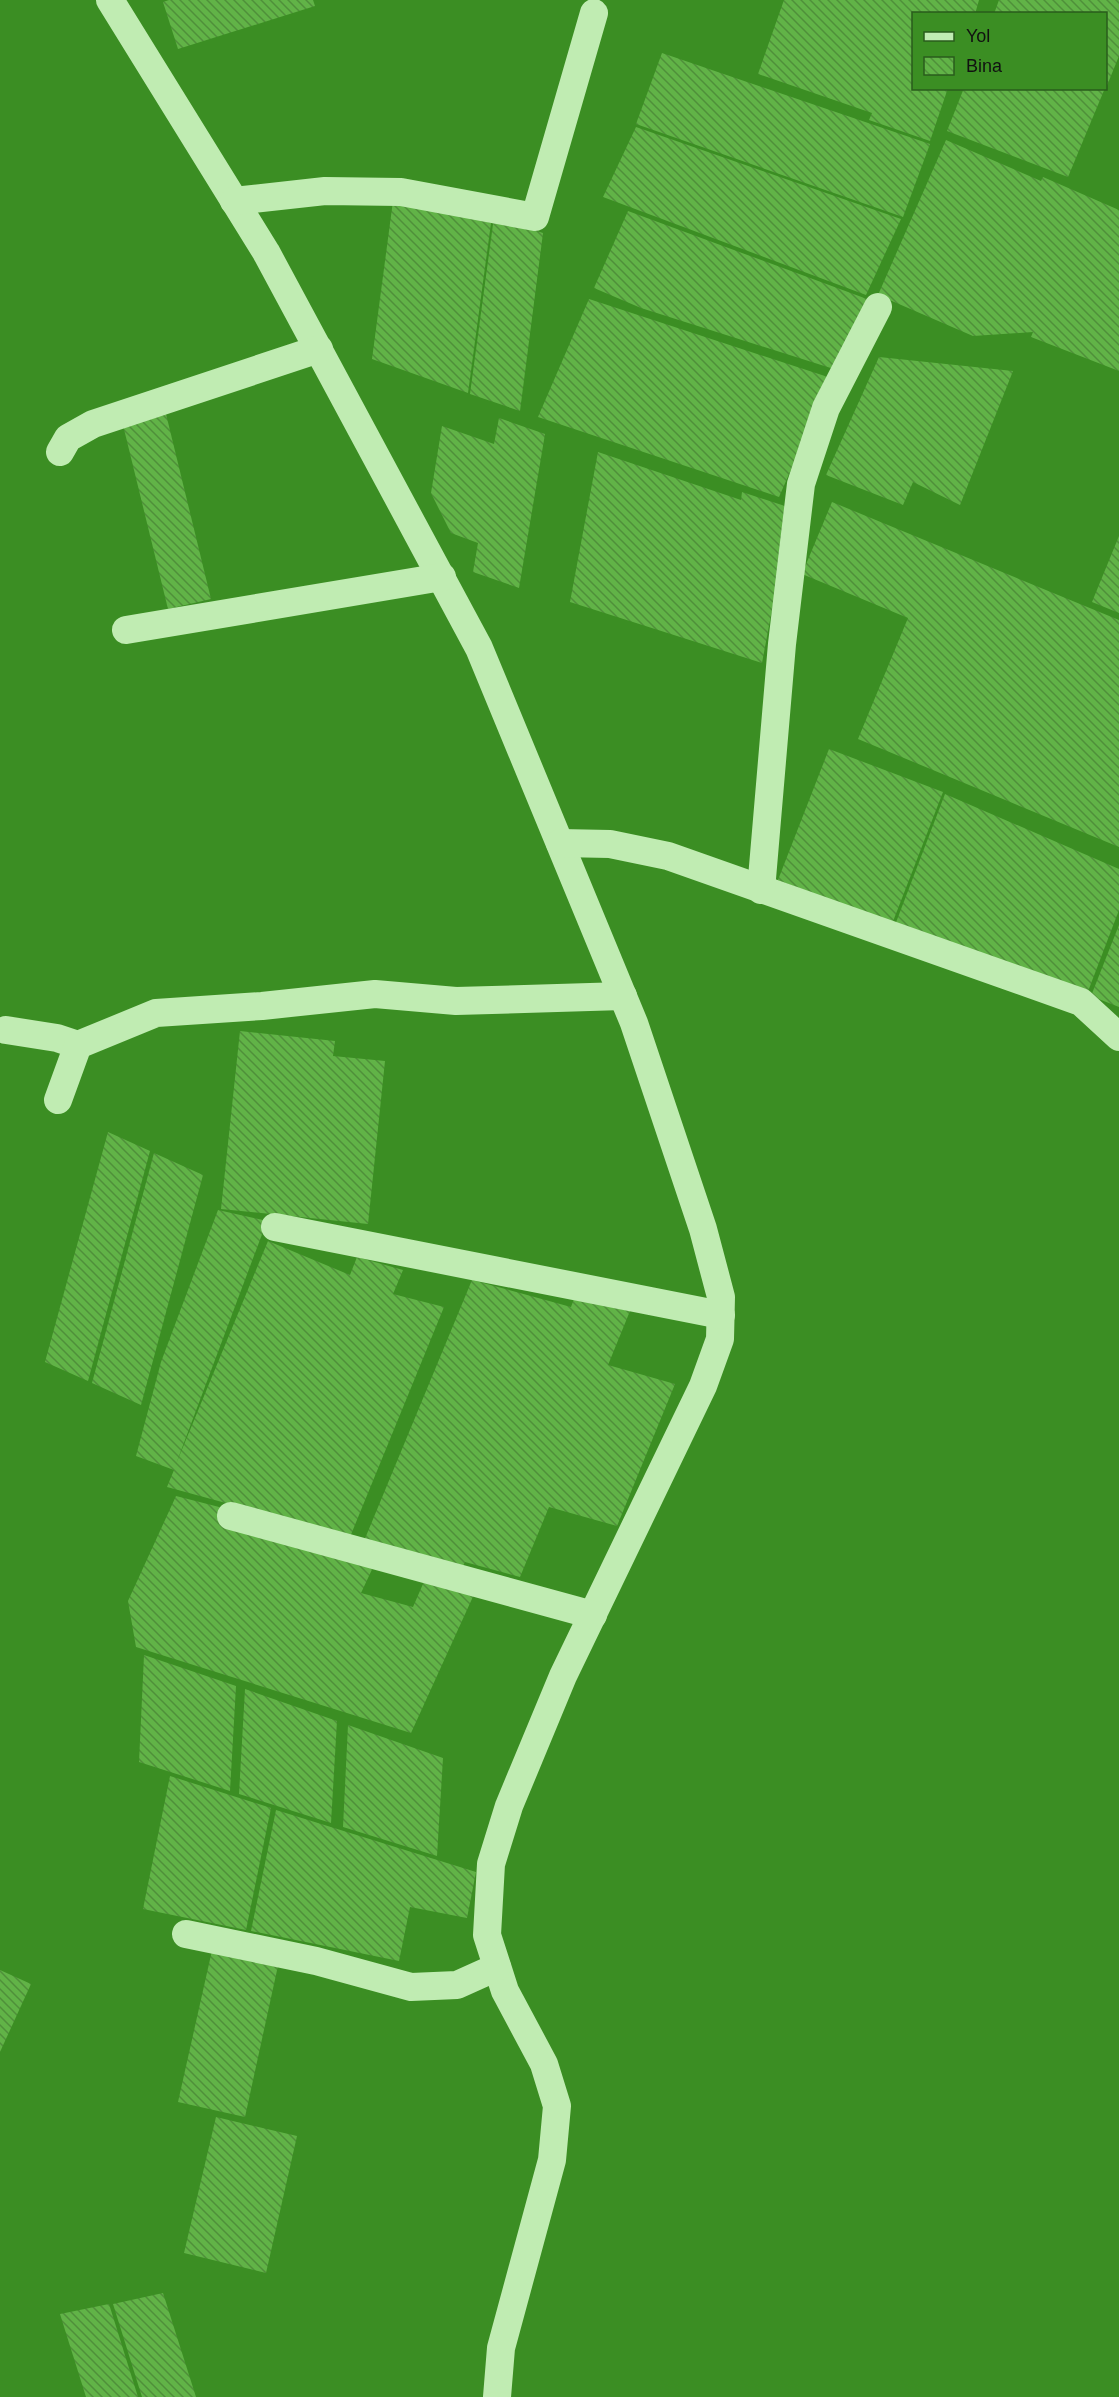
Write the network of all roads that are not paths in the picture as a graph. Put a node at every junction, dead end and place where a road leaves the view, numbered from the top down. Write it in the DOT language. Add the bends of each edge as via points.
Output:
graph roads {
  1 [pos="111,0"];
  2 [pos="594,14"];
  3 [pos="234,201"];
  4 [pos="878,307"];
  5 [pos="319,349"];
  6 [pos="60,452"];
  7 [pos="442,577"];
  8 [pos="126,630"];
  9 [pos="560,843"];
  10 [pos="761,890"];
  11 [pos="623,996"];
  12 [pos="6,1030"];
  13 [pos="1119,1037"];
  14 [pos="78,1045"];
  15 [pos="58,1100"];
  16 [pos="275,1227"];
  17 [pos="721,1315"];
  18 [pos="231,1516"];
  19 [pos="593,1615"];
  20 [pos="186,1934"];
  21 [pos="497,1967"];
  22 [pos="497,2397"];
  1 -- 3 [label="street"];
  2 -- 3 [label="street" via="535,217 401,192 325,191"];
  3 -- 5 [label="street"];
  4 -- 10 [label="street" via="826,408 801,483 782,644"];
  5 -- 6 [label="street" via="93,424 68,438"];
  5 -- 7 [label="street"];
  7 -- 8 [label="street"];
  7 -- 9 [label="street" via="479,648"];
  9 -- 10 [label="street" via="610,844 668,856"];
  9 -- 11 [label="street"];
  10 -- 13 [label="street" via="1081,1002"];
  11 -- 14 [label="street" via="456,1001 375,994 156,1012"];
  11 -- 17 [label="street" via="703,1229 721,1297"];
  12 -- 14 [label="street"];
  14 -- 15 [label="street"];
  16 -- 17 [label="street"];
  17 -- 19 [label="street" via="720,1339 703,1386"];
  18 -- 19 [label="street"];
  19 -- 21 [label="street" via="509,1806 491,1864 487,1935"];
  20 -- 21 [label="street" via="316,1961 411,1987 457,1985"];
  21 -- 22 [label="street" via="505,1991 544,2064 557,2106 552,2160 501,2348"];
}
